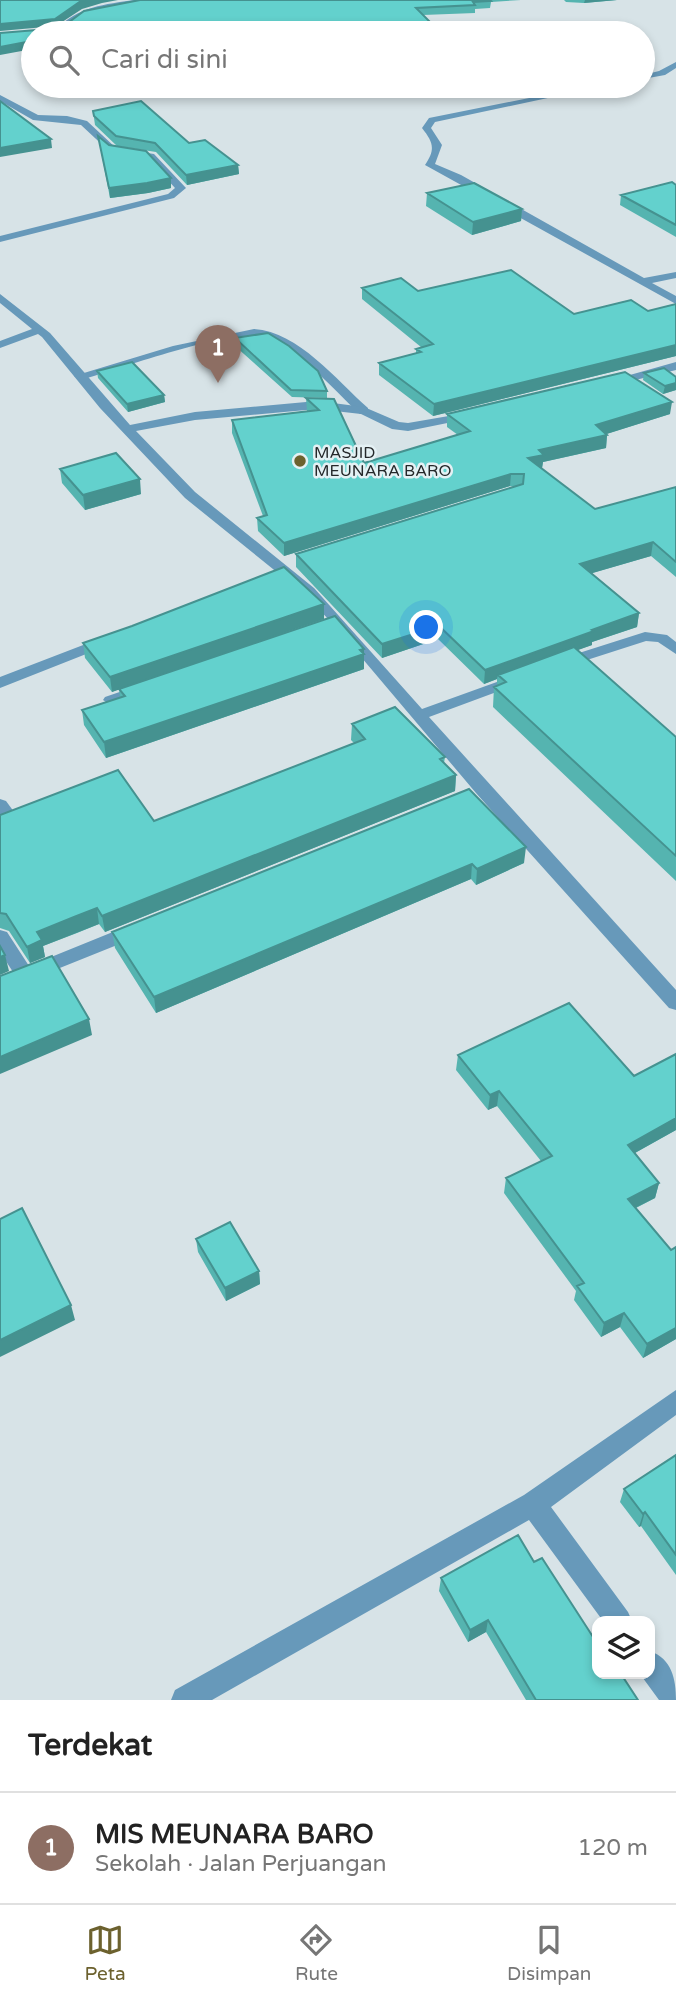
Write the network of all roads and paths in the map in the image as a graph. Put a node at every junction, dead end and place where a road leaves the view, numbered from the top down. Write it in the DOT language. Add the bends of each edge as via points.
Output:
graph roads {
  1 [pos="150,0"];
  2 [pos="68,21"];
  3 [pos="21,35"];
  4 [pos="0,36"];
  5 [pos="676,64"];
  6 [pos="655,74"];
  7 [pos="0,98"];
  8 [pos="541,98"];
  9 [pos="0,239"];
  10 [pos="676,275"];
  11 [pos="647,281"];
  12 [pos="0,297"];
  13 [pos="676,301"];
  14 [pos="47,336"];
  15 [pos="0,345"];
  16 [pos="676,366"];
  17 [pos="80,376"];
  18 [pos="627,379"];
  19 [pos="600,385"];
  20 [pos="647,391"];
  21 [pos="363,411"];
  22 [pos="479,413"];
  23 [pos="126,429"];
  24 [pos="116,638"];
  25 [pos="676,649"];
  26 [pos="0,682"];
  27 [pos="161,683"];
  28 [pos="111,700"];
  29 [pos="421,715"];
  30 [pos="0,805"];
  31 [pos="12,819"];
  32 [pos="151,923"];
  33 [pos="0,937"];
  34 [pos="24,975"];
  35 [pos="0,985"];
  36 [pos="676,1003"];
  37 [pos="676,1401"];
  38 [pos="533,1504"];
  39 [pos="615,1616"];
  40 [pos="655,1671"];
  41 [pos="214,1693"];
  42 [pos="185,1700"];
  43 [pos="676,1700"];
  1 -- 2 [label="street" via="87,12"];
  3 -- 4 [label="street"];
  5 -- 6 [label="street"];
  7 -- 9 [label="street" via="36,118 84,123 113,150 151,156 181,188 171,196"];
  8 -- 11 [label="street" via="432,120 426,128 440,147 430,165"];
  10 -- 11 [label="street"];
  11 -- 13 [label="street"];
  12 -- 14 [label="street"];
  14 -- 15 [label="street"];
  14 -- 17 [label="street"];
  16 -- 18 [label="street"];
  17 -- 21 [label="street" via="260,331 293,350"];
  17 -- 23 [label="street"];
  18 -- 19 [label="street"];
  18 -- 20 [label="street"];
  21 -- 22 [label="street" via="408,427"];
  21 -- 23 [label="street" via="317,405 266,408"];
  23 -- 29 [label="street" via="190,495 309,591 333,624"];
  24 -- 26 [label="street"];
  25 -- 29 [label="street" via="662,638 645,636"];
  27 -- 28 [label="street"];
  29 -- 36 [label="street" via="475,792"];
  30 -- 31 [label="street"];
  32 -- 34 [label="street"];
  33 -- 34 [label="street"];
  34 -- 35 [label="street"];
  37 -- 38 [label="street"];
  38 -- 39 [label="street"];
  38 -- 41 [label="street"];
  40 -- 43 [label="street"];
  41 -- 42 [label="street"];
}
